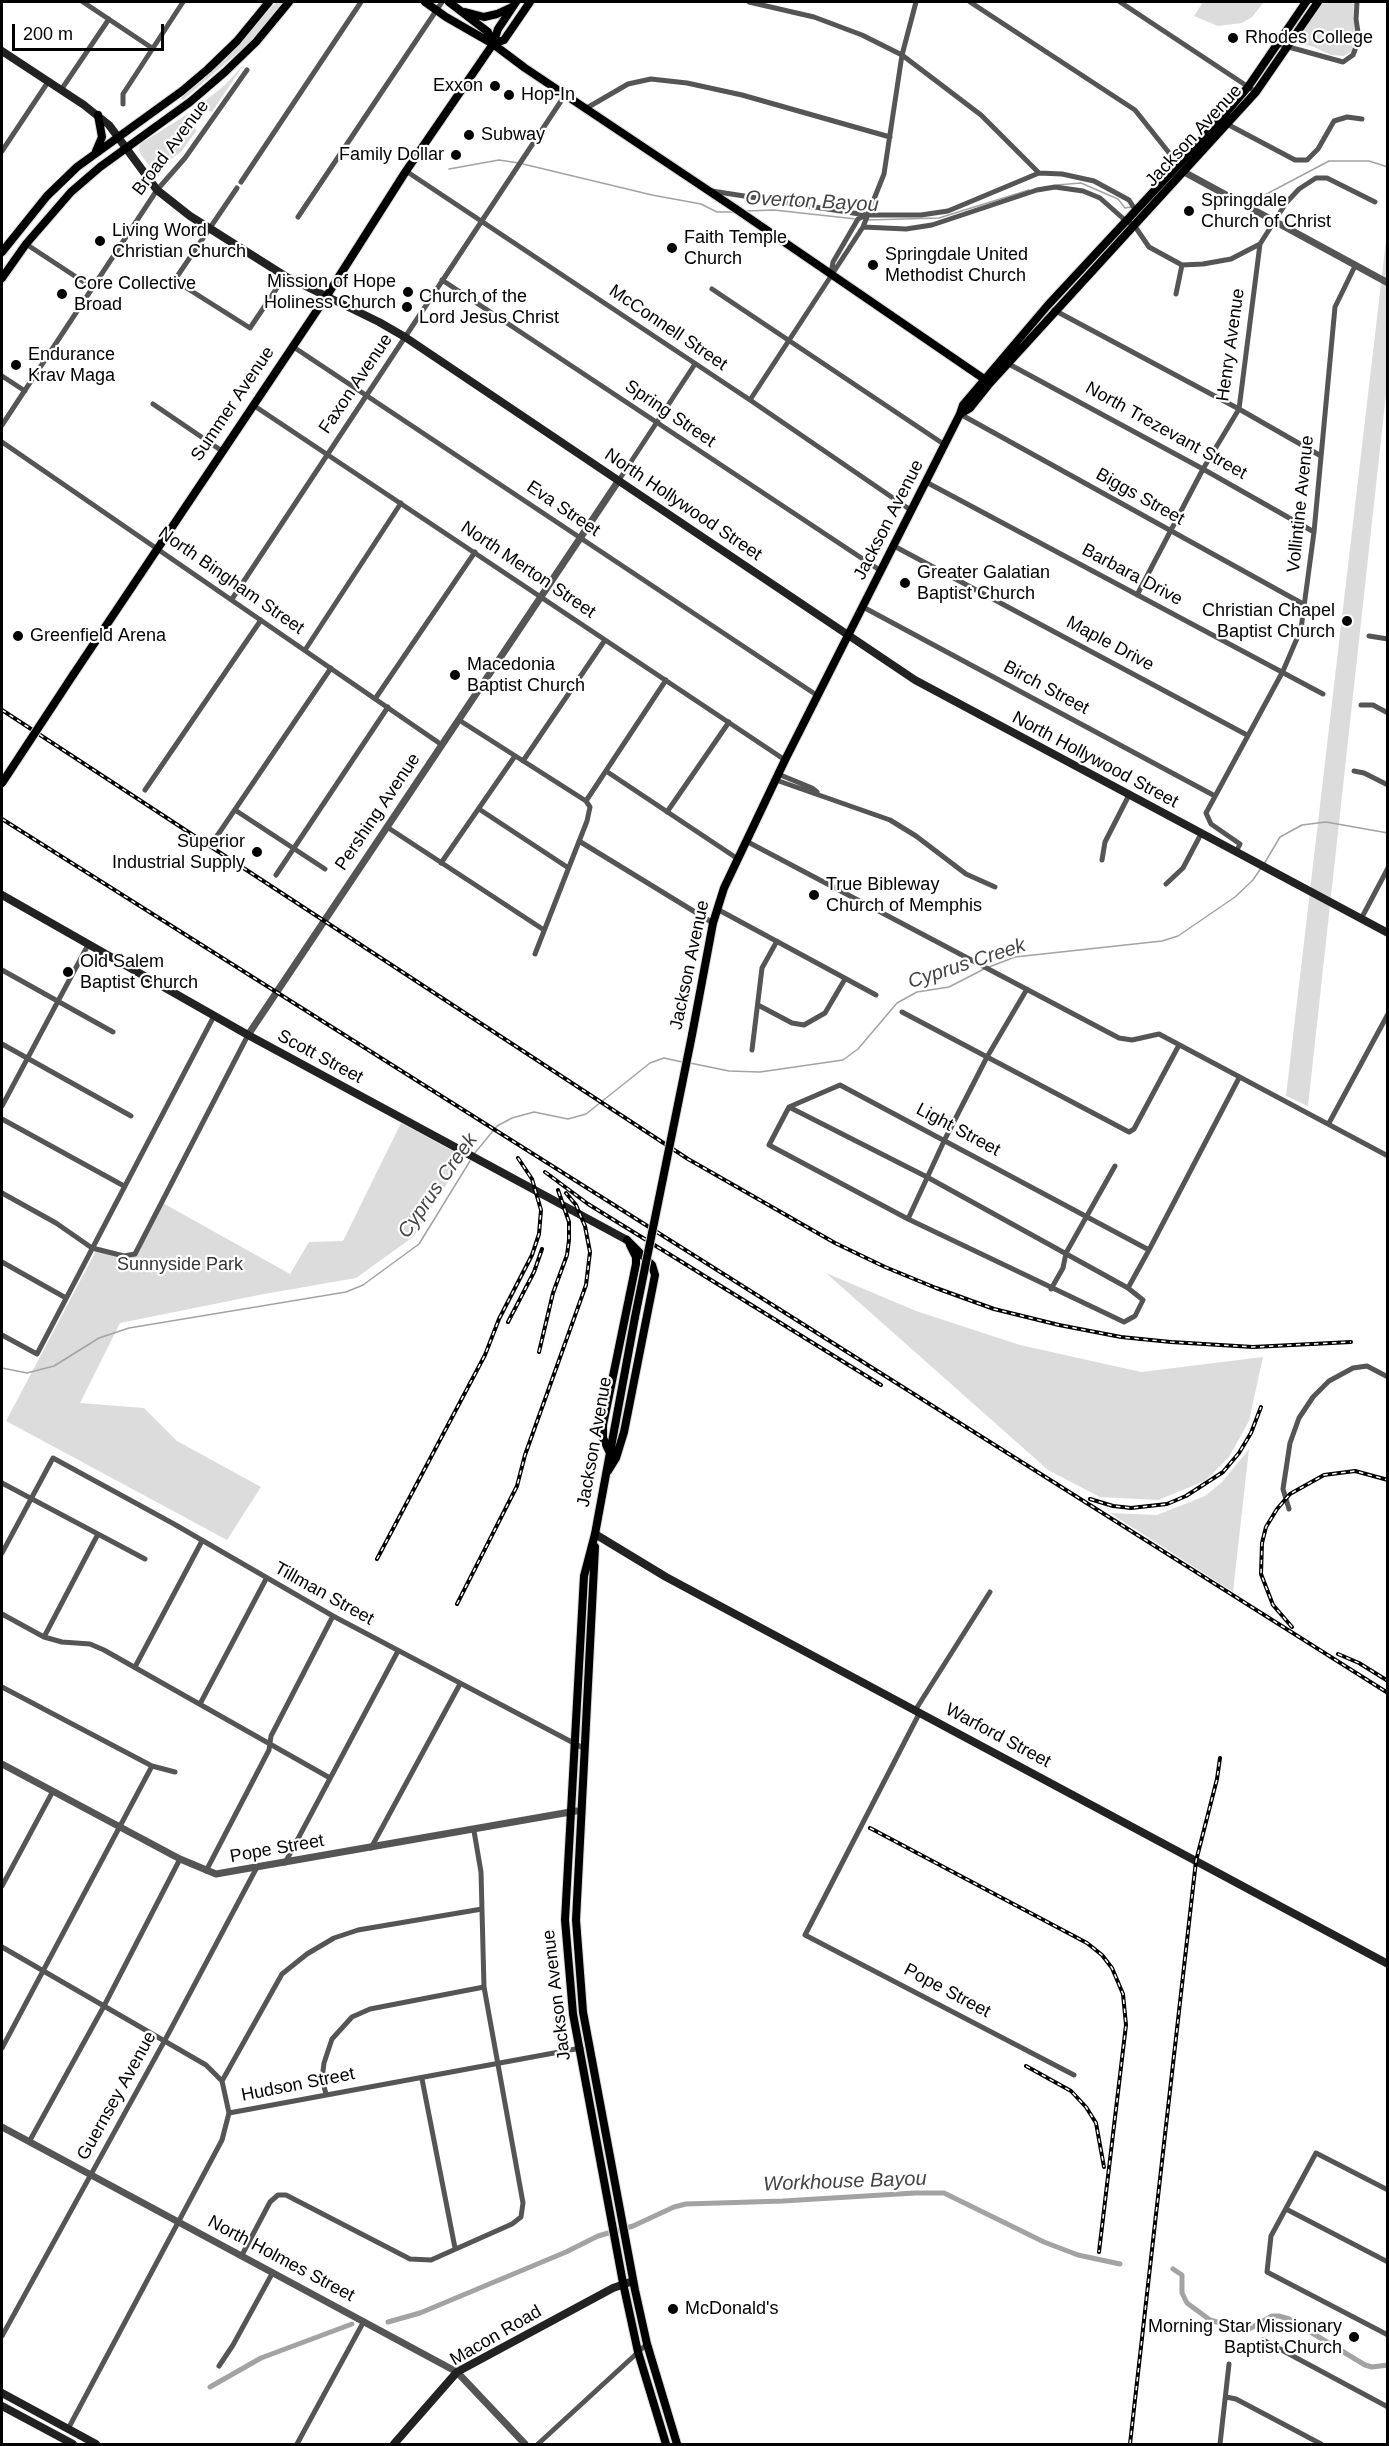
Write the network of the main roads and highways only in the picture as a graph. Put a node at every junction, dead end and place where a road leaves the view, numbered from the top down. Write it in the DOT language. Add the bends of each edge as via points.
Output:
graph roads {
  1 [pos="269,2"];
  2 [pos="289,2"];
  3 [pos="425,2"];
  4 [pos="449,2"];
  5 [pos="530,2"];
  6 [pos="1306,2"];
  7 [pos="1318,2"];
  8 [pos="514,4"];
  9 [pos="461,11"];
  10 [pos="493,44"];
  11 [pos="2,51"];
  12 [pos="98,115"];
  13 [pos="1224,122"];
  14 [pos="119,136"];
  15 [pos="127,147"];
  16 [pos="93,155"];
  17 [pos="1181,170"];
  18 [pos="1130,223"];
  19 [pos="2,252"];
  20 [pos="2,278"];
  21 [pos="326,297"];
  22 [pos="1004,362"];
  23 [pos="969,368"];
  24 [pos="986,380"];
  25 [pos="974,390"];
  26 [pos="960,414"];
  27 [pos="849,635"];
  28 [pos="2,783"];
  29 [pos="3,899"];
  30 [pos="1388,933"];
  31 [pos="627,1240"];
  32 [pos="609,1451"];
  33 [pos="606,1474"];
  34 [pos="595,1534"];
  35 [pos="1388,1964"];
  36 [pos="633,2281"];
  37 [pos="623,2283"];
  38 [pos="2,2393"];
  39 [pos="2,2408"];
  40 [pos="71,2444"];
  41 [pos="664,2444"];
  42 [pos="96,2445"];
  43 [pos="394,2445"];
  44 [pos="677,2445"];
  1 -- 14 [label="main road" via="208,69"];
  2 -- 15 [label="main road" via="225,72"];
  3 -- 10 [label="main road"];
  4 -- 9 [label="main road"];
  5 -- 10 [label="main road" via="504,40"];
  6 -- 13 [label="main road, Jackson Avenue"];
  7 -- 13 [label="main road, Jackson Avenue" via="1256,92"];
  8 -- 9 [label="main road" via="484,17"];
  8 -- 10 [label="main road"];
  9 -- 10 [label="main road" via="488,32"];
  10 -- 21 [label="main road, Summer Avenue"];
  10 -- 23 [label="main road"];
  11 -- 12 [label="main road, North Hollywood Street"];
  12 -- 14 [label="main road, North Hollywood Street"];
  12 -- 16 [label="main road" via="102,136"];
  13 -- 17 [label="main road, Jackson Avenue"];
  14 -- 15 [label="main road, North Hollywood Street"];
  14 -- 16 [label="main road"];
  15 -- 20 [label="main road" via="71,192"];
  15 -- 21 [label="main road, North Hollywood Street" via="158,190 189,216"];
  16 -- 19 [label="main road" via="47,196"];
  17 -- 18 [label="main road, Jackson Avenue"];
  17 -- 18 [label="main road, Jackson Avenue" via="1133,205"];
  18 -- 22 [label="main road, Jackson Avenue" via="1057,311"];
  18 -- 22 [label="main road, Jackson Avenue" via="1048,305"];
  21 -- 27 [label="main road, North Hollywood Street" via="405,337"];
  21 -- 28 [label="main road, Summer Avenue, bridge"];
  22 -- 24 [label="main road, Jackson Avenue"];
  23 -- 24 [label="main road"];
  23 -- 25 [label="main road"];
  24 -- 25 [label="main road, Jackson Avenue"];
  24 -- 26 [label="main road, Jackson Avenue" via="970,408"];
  25 -- 26 [label="main road, Jackson Avenue"];
  26 -- 27 [label="main road, Jackson Avenue"];
  27 -- 30 [label="main road, North Hollywood Street" via="915,680"];
  27 -- 32 [label="main road, Jackson Avenue, bridge" via="746,841 712,923"];
  29 -- 31 [label="main road, Scott Street"];
  31 -- 32 [label="main road" via="636,1264 603,1425"];
  31 -- 33 [label="main road" via="652,1264 655,1275 624,1432"];
  32 -- 33 [label="main road, Jackson Avenue"];
  33 -- 34 [label="main road, Jackson Avenue"];
  34 -- 35 [label="main road, Warford Street" via="666,1577"];
  34 -- 36 [label="main road, Jackson Avenue" via="576,1920 584,2013"];
  34 -- 37 [label="main road, Jackson Avenue" via="584,1576 565,1920 573,2014"];
  36 -- 37 [label="main road, Macon Road"];
  36 -- 44 [label="main road, Jackson Avenue"];
  37 -- 41 [label="main road, Jackson Avenue"];
  37 -- 43 [label="main road, Macon Road" via="458,2372"];
  38 -- 42 [label="main road"];
  39 -- 40 [label="main road"];
}
